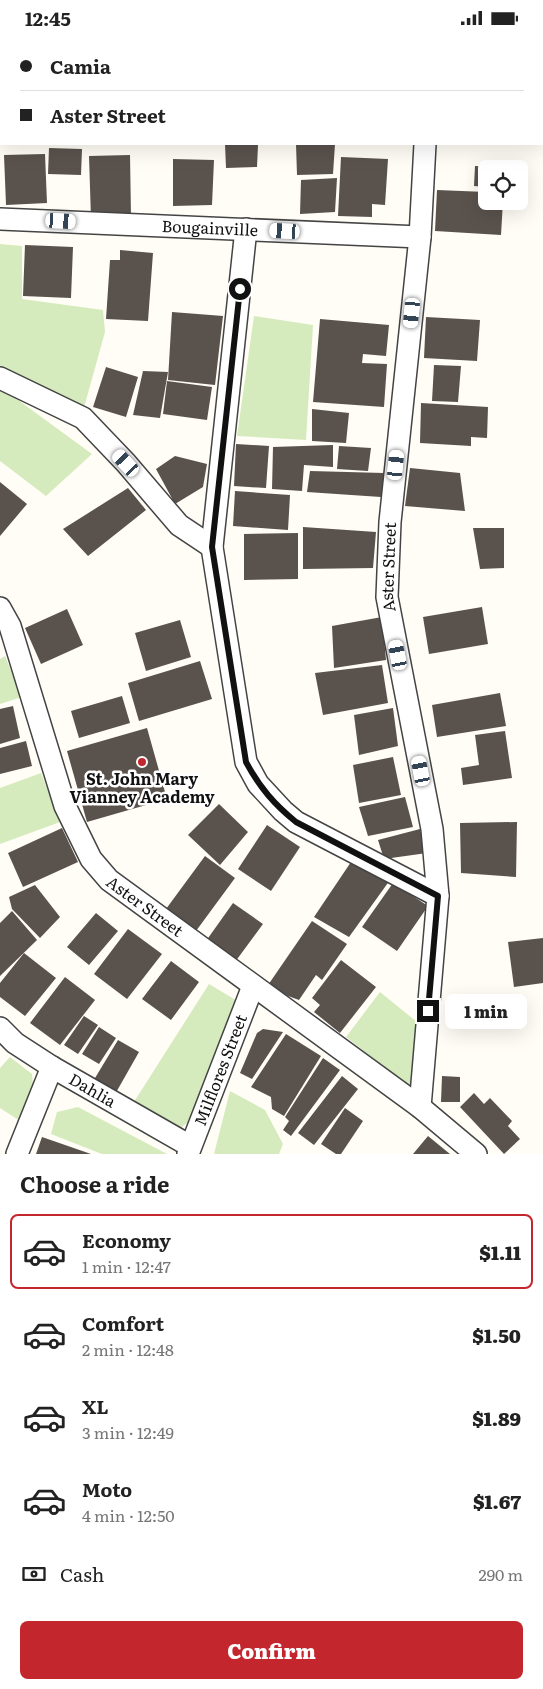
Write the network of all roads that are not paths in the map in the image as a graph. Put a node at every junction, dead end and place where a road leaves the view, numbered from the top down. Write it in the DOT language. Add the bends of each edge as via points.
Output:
graph roads {
  1 [pos="425,145"];
  2 [pos="0,219"];
  3 [pos="246,229"];
  4 [pos="420,237"];
  5 [pos="0,378"];
  6 [pos="212,547"];
  7 [pos="0,608"];
  8 [pos="438,896"];
  9 [pos="253,986"];
  10 [pos="0,1028"];
  11 [pos="52,1067"];
  12 [pos="420,1107"];
  13 [pos="189,1150"];
  14 [pos="17,1154"];
  15 [pos="476,1154"];
  1 -- 4 [label="street, Aster Street"];
  2 -- 3 [label="street, Bougainville"];
  3 -- 4 [label="street, Bougainville"];
  3 -- 6 [label="street"];
  4 -- 8 [label="street, Aster Street" via="390,521 386,597 432,829"];
  5 -- 6 [label="street" via="84,418 179,525"];
  6 -- 8 [label="street" via="246,762 258,783 296,822"];
  7 -- 9 [label="street, Aster Street" via="10,626 65,806 91,859 109,880"];
  8 -- 12 [label="street, Aster Street"];
  9 -- 12 [label="street, Aster Street"];
  9 -- 13 [label="street, Milflores Street"];
  10 -- 11 [label="street, Dahlia" via="15,1043"];
  11 -- 13 [label="street, Dahlia"];
  11 -- 14 [label="street"];
  12 -- 15 [label="street, Aster Street"];
}
